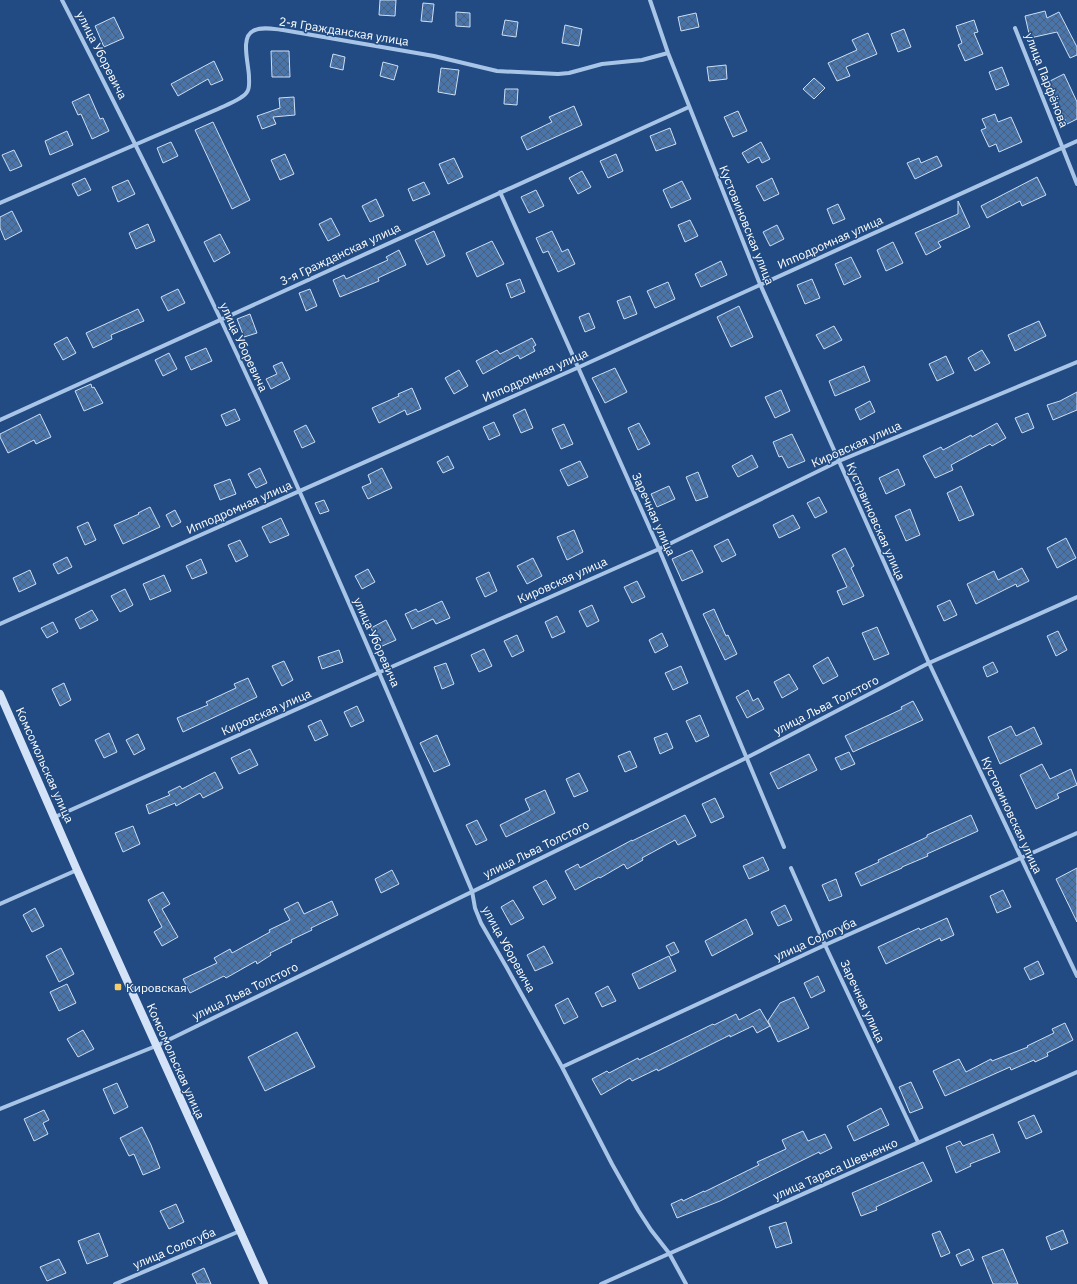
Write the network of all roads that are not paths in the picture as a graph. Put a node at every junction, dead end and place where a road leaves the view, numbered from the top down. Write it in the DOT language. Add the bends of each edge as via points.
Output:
graph roads {
  1 [pos="62,0"];
  2 [pos="650,0"];
  3 [pos="1015,28"];
  4 [pos="668,53"];
  5 [pos="689,107"];
  6 [pos="1077,141"];
  7 [pos="136,144"];
  8 [pos="1062,147"];
  9 [pos="1077,184"];
  10 [pos="500,192"];
  11 [pos="0,203"];
  12 [pos="760,284"];
  13 [pos="220,320"];
  14 [pos="1077,362"];
  15 [pos="577,368"];
  16 [pos="0,420"];
  17 [pos="839,461"];
  18 [pos="299,492"];
  19 [pos="659,549"];
  20 [pos="1077,597"];
  21 [pos="0,624"];
  22 [pos="929,663"];
  23 [pos="380,672"];
  24 [pos="1,698"];
  25 [pos="746,758"];
  26 [pos="55,817"];
  27 [pos="1077,832"];
  28 [pos="784,847"];
  29 [pos="1022,858"];
  30 [pos="791,868"];
  31 [pos="77,870"];
  32 [pos="472,891"];
  33 [pos="0,904"];
  34 [pos="825,945"];
  35 [pos="1077,976"];
  36 [pos="156,1046"];
  37 [pos="562,1067"];
  38 [pos="1077,1072"];
  39 [pos="0,1109"];
  40 [pos="918,1142"];
  41 [pos="240,1231"];
  42 [pos="670,1253"];
  43 [pos="115,1284"];
  44 [pos="264,1284"];
  45 [pos="601,1284"];
  46 [pos="686,1284"];
  1 -- 7 [label="street, улица Уборевича"];
  2 -- 4 [label="street, Кустовиновская улица"];
  3 -- 8 [label="street, улица Парфёнова"];
  4 -- 5 [label="street, Кустовиновская улица"];
  4 -- 7 [label="street, 2-я Гражданская улица" via="642,60 602,64 570,73 497,71 434,56 262,28 252,31 246,37 250,85 244,95 218,109"];
  5 -- 10 [label="street, 3-я Гражданская улица"];
  5 -- 12 [label="street, Кустовиновская улица"];
  6 -- 8 [label="street, Ипподромная улица"];
  7 -- 11 [label="street, 2-я Гражданская улица"];
  7 -- 13 [label="street, улица Уборевича"];
  8 -- 9 [label="street, улица Парфёнова"];
  8 -- 12 [label="street, Ипподромная улица"];
  10 -- 13 [label="street, 3-я Гражданская улица"];
  10 -- 15 [label="street, Заречная улица"];
  12 -- 15 [label="street, Ипподромная улица"];
  12 -- 17 [label="street, Кустовиновская улица"];
  13 -- 16 [label="street, 3-я Гражданская улица"];
  13 -- 18 [label="street, улица Уборевича"];
  14 -- 17 [label="street, Кировская улица"];
  15 -- 18 [label="street, Ипподромная улица"];
  15 -- 19 [label="street, Заречная улица"];
  17 -- 19 [label="street, Кировская улица"];
  17 -- 22 [label="street, Кустовиновская улица"];
  18 -- 21 [label="street, Ипподромная улица"];
  18 -- 23 [label="street, улица Уборевича"];
  19 -- 23 [label="street, Кировская улица"];
  19 -- 25 [label="street, Заречная улица"];
  20 -- 22 [label="street, улица Льва Толстого"];
  22 -- 25 [label="street, улица Льва Толстого"];
  22 -- 29 [label="street, Кустовиновская улица"];
  23 -- 26 [label="street, Кировская улица"];
  23 -- 32 [label="street, улица Уборевича"];
  24 -- 26 [label="main road, Комсомольская улица"];
  25 -- 28 [label="street, Заречная улица"];
  25 -- 32 [label="street, улица Льва Толстого"];
  26 -- 31 [label="main road, Комсомольская улица"];
  27 -- 29 [label="street, улица Сологуба"];
  29 -- 34 [label="street, улица Сологуба"];
  29 -- 35 [label="street, Кустовиновская улица"];
  30 -- 34 [label="street, Заречная улица"];
  31 -- 33 [label="street"];
  31 -- 36 [label="main road, Комсомольская улица"];
  32 -- 36 [label="street, улица Льва Толстого"];
  32 -- 37 [label="street, улица Уборевича" via="481,923"];
  34 -- 37 [label="street, улица Сологуба"];
  34 -- 40 [label="street, Заречная улица"];
  36 -- 39 [label="street, улица Льва Толстого"];
  36 -- 41 [label="main road, Комсомольская улица"];
  37 -- 42 [label="street, улица Уборевича" via="638,1210"];
  38 -- 40 [label="street, улица Тараса Шевченко"];
  40 -- 42 [label="street, улица Тараса Шевченко"];
  41 -- 43 [label="street, улица Сологуба"];
  41 -- 44 [label="main road, Комсомольская улица"];
  42 -- 45 [label="street, улица Тараса Шевченко"];
  42 -- 46 [label="street, улица Уборевича"];
}
